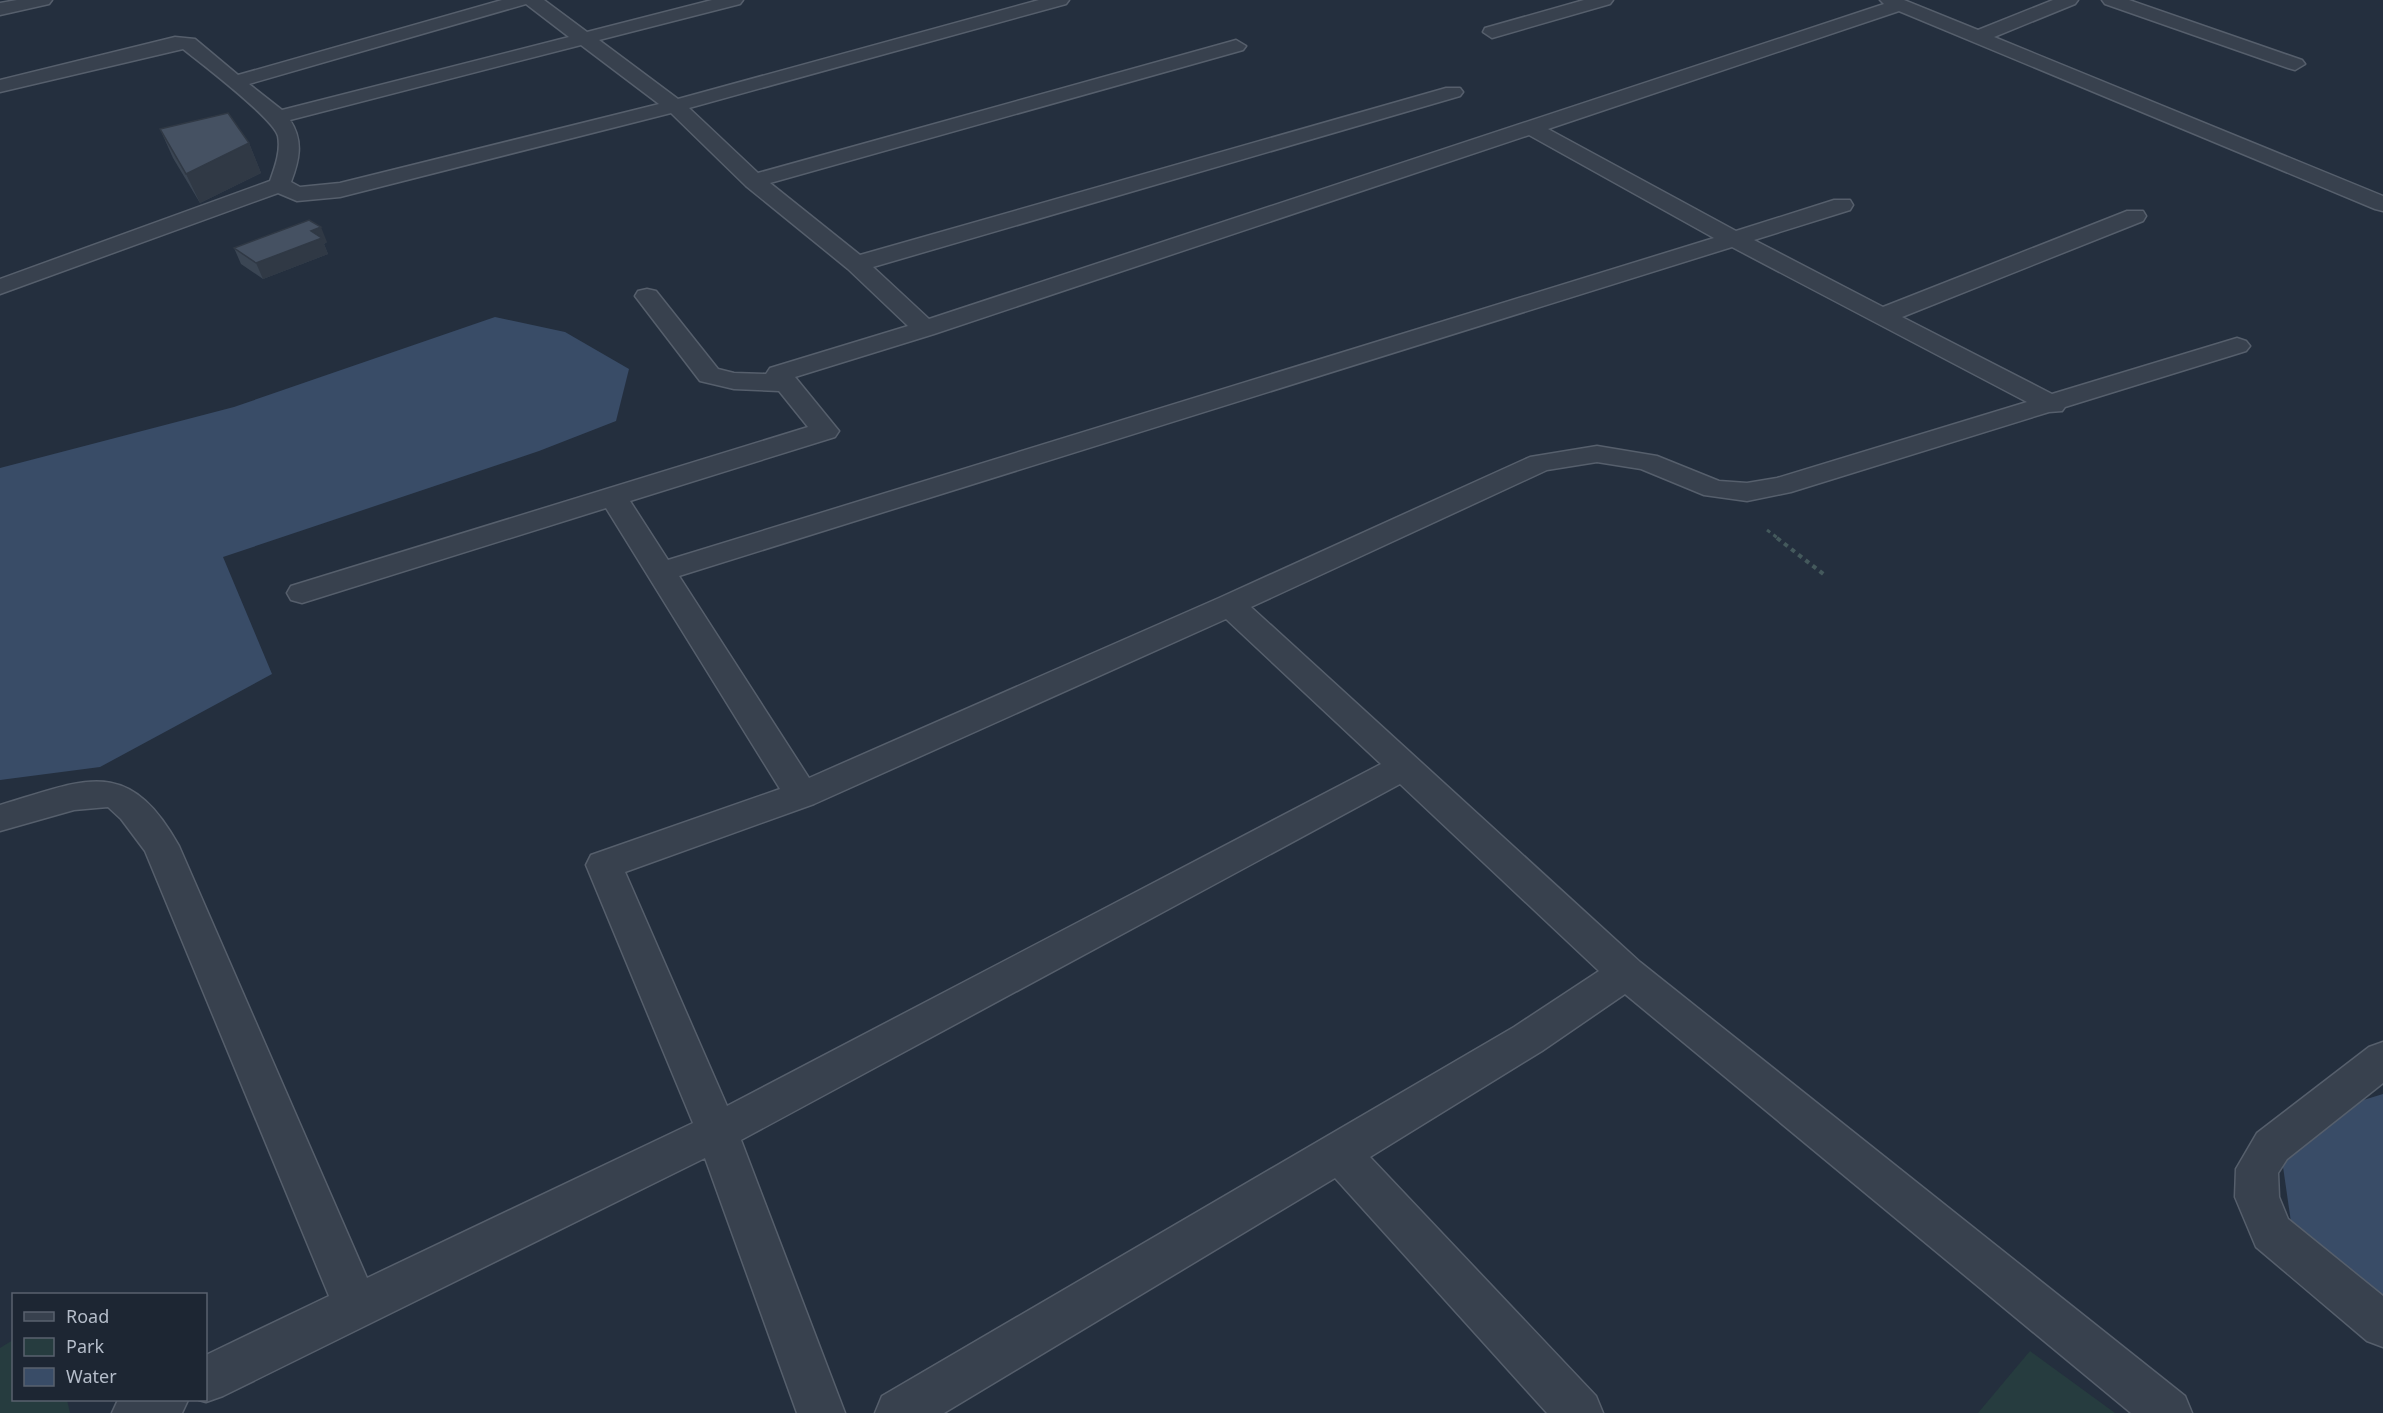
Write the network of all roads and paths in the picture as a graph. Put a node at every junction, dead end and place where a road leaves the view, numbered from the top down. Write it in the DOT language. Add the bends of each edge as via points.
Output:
graph roads {
  1 [pos="43,0"];
  2 [pos="522,0"];
  3 [pos="532,0"];
  4 [pos="734,0"];
  5 [pos="1060,0"];
  6 [pos="1604,0"];
  7 [pos="2069,0"];
  8 [pos="2111,0"];
  9 [pos="1895,2"];
  10 [pos="0,9"];
  11 [pos="1492,32"];
  12 [pos="1978,37"];
  13 [pos="584,40"];
  14 [pos="1236,46"];
  15 [pos="2295,64"];
  16 [pos="234,82"];
  17 [pos="0,86"];
  18 [pos="1453,92"];
  19 [pos="675,106"];
  20 [pos="278,117"];
  21 [pos="1531,128"];
  22 [pos="754,181"];
  23 [pos="279,185"];
  24 [pos="2383,204"];
  25 [pos="1842,205"];
  26 [pos="2135,216"];
  27 [pos="1734,239"];
  28 [pos="856,264"];
  29 [pos="0,287"];
  30 [pos="647,296"];
  31 [pos="1882,316"];
  32 [pos="925,329"];
  33 [pos="2237,346"];
  34 [pos="786,383"];
  35 [pos="2053,405"];
  36 [pos="613,496"];
  37 [pos="661,572"];
  38 [pos="302,593"];
  39 [pos="1230,605"];
  40 [pos="1430,790"];
  41 [pos="802,795"];
  42 [pos="0,818"];
  43 [pos="1626,973"];
  44 [pos="2383,1059"];
  45 [pos="717,1132"];
  46 [pos="1339,1153"];
  47 [pos="356,1306"];
  48 [pos="2383,1325"];
  49 [pos="207,1379"];
  50 [pos="162,1401"];
  51 [pos="136,1413"];
  52 [pos="821,1413"];
  53 [pos="899,1413"];
  54 [pos="1579,1413"];
  55 [pos="2168,1413"];
  1 -- 10 [label="street"];
  2 -- 16 [label="street"];
  3 -- 13 [label="street"];
  4 -- 13 [label="street"];
  5 -- 19 [label="street"];
  6 -- 11 [label="street"];
  7 -- 12 [label="street"];
  8 -- 15 [label="street"];
  9 -- 12 [label="street"];
  9 -- 21 [label="street"];
  12 -- 24 [label="street"];
  13 -- 19 [label="street"];
  13 -- 20 [label="street"];
  14 -- 22 [label="street"];
  16 -- 17 [label="street" via="193,47 181,43"];
  16 -- 20 [label="street"];
  18 -- 28 [label="street"];
  19 -- 22 [label="street"];
  19 -- 23 [label="street" via="340,190 297,194"];
  20 -- 23 [label="street" via="289,134 292,148"];
  21 -- 27 [label="street"];
  21 -- 32 [label="street"];
  22 -- 28 [label="street"];
  23 -- 29 [label="street"];
  25 -- 27 [label="street"];
  26 -- 31 [label="street"];
  27 -- 31 [label="street"];
  27 -- 37 [label="street"];
  28 -- 32 [label="street"];
  30 -- 34 [label="street" via="709,375 734,381"];
  31 -- 35 [label="street"];
  32 -- 34 [label="street" via="779,374"];
  33 -- 35 [label="street"];
  34 -- 36 [label="street" via="825,430"];
  35 -- 39 [label="street" via="1781,486 1747,492 1714,489 1647,462 1597,454 1540,463"];
  36 -- 37 [label="street"];
  36 -- 38 [label="street"];
  37 -- 41 [label="street"];
  39 -- 40 [label="street"];
  39 -- 41 [label="street"];
  40 -- 43 [label="street"];
  40 -- 45 [label="street" via="1403,767"];
  41 -- 45 [label="street" via="603,866"];
  42 -- 47 [label="street" via="86,796 114,795 135,810 161,846"];
  43 -- 46 [label="street" via="1528,1039"];
  43 -- 55 [label="street"];
  44 -- 48 [label="street" via="2272,1146 2257,1169 2257,1197 2272,1233"];
  45 -- 47 [label="street"];
  45 -- 52 [label="street"];
  46 -- 53 [label="street"];
  46 -- 54 [label="street"];
  47 -- 49 [label="street"];
  50 -- 51 [label="street"];
}
